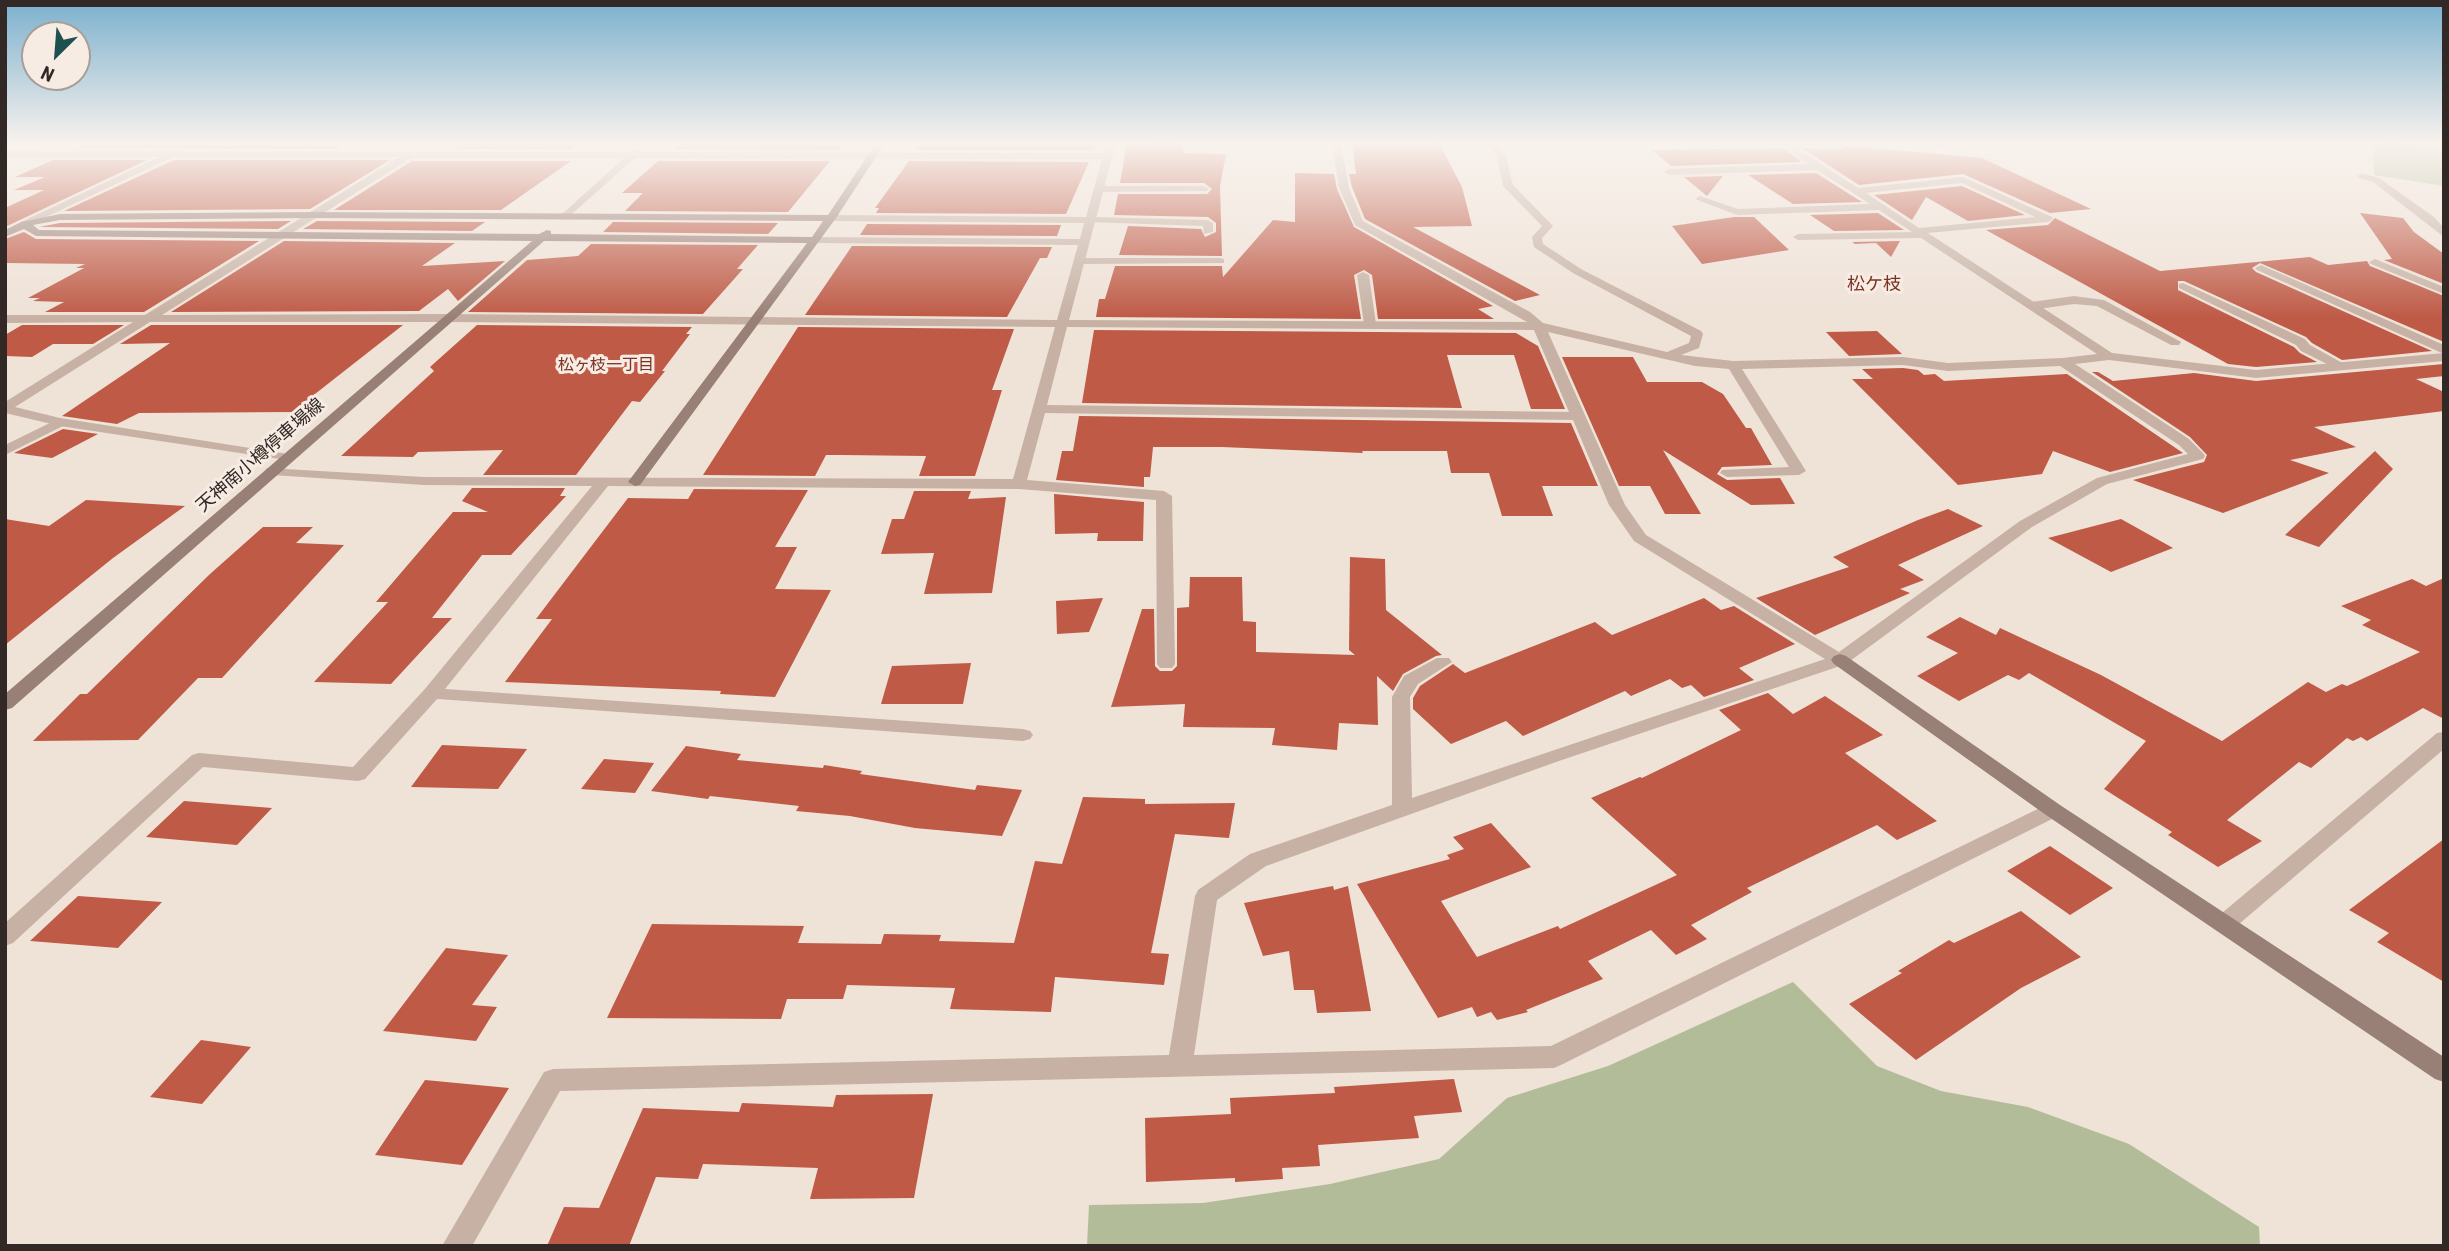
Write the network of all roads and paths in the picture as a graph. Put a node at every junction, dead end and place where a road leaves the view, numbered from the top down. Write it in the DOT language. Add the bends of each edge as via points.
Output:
graph roads {
  1 [pos="73,201"];
  2 [pos="334,201"];
  3 [pos="582,201"];
  4 [pos="841,201"];
  5 [pos="1096,201"];
  6 [pos="1350,201"];
  7 [pos="1523,201"];
  8 [pos="1707,201"];
  9 [pos="1872,201"];
  10 [pos="2010,201"];
  11 [pos="2406,201"];
  12 [pos="1881,207"];
  13 [pos="312,215"];
  14 [pos="565,217"];
  15 [pos="831,218"];
  16 [pos="1091,220"];
  17 [pos="5,223"];
  18 [pos="25,224"];
  19 [pos="1208,232"];
  20 [pos="1920,233"];
  21 [pos="5,234"];
  22 [pos="2444,234"];
  23 [pos="279,236"];
  24 [pos="542,237"];
  25 [pos="1798,237"];
  26 [pos="813,240"];
  27 [pos="1086,242"];
  28 [pos="1080,261"];
  29 [pos="1220,261"];
  30 [pos="2375,262"];
  31 [pos="2261,268"];
  32 [pos="1363,275"];
  33 [pos="2183,286"];
  34 [pos="2444,291"];
  35 [pos="2031,306"];
  36 [pos="5,318"];
  37 [pos="148,318"];
  38 [pos="450,318"];
  39 [pos="754,322"];
  40 [pos="1063,324"];
  41 [pos="1370,324"];
  42 [pos="1539,326"];
  43 [pos="2175,342"];
  44 [pos="2444,350"];
  45 [pos="1668,356"];
  46 [pos="2109,356"];
  47 [pos="2444,357"];
  48 [pos="2063,362"];
  49 [pos="1733,365"];
  50 [pos="2340,365"];
  51 [pos="5,408"];
  52 [pos="1040,410"];
  53 [pos="1579,416"];
  54 [pos="60,422"];
  55 [pos="5,451"];
  56 [pos="288,458"];
  57 [pos="272,471"];
  58 [pos="1727,472"];
  59 [pos="604,482"];
  60 [pos="635,482"];
  61 [pos="1019,484"];
  62 [pos="1840,660"];
  63 [pos="1443,662"];
  64 [pos="1166,664"];
  65 [pos="430,695"];
  66 [pos="5,704"];
  67 [pos="1023,735"];
  68 [pos="2444,738"];
  69 [pos="1402,808"];
  70 [pos="2053,810"];
  71 [pos="2224,924"];
  72 [pos="5,937"];
  73 [pos="1180,1065"];
  74 [pos="2444,1071"];
  75 [pos="456,1246"];
  1 -- 18 [label="street"];
  2 -- 13 [label="street"];
  3 -- 14 [label="street"];
  4 -- 15 [label="street"];
  5 -- 16 [label="street"];
  6 -- 42 [label="street" via="1359,223"];
  7 -- 45 [label="street" via="1548,226 1537,237 1538,245 1577,271 1697,334 1695,345"];
  8 -- 12 [label="street" via="1737,212"];
  9 -- 12 [label="street"];
  10 -- 20 [label="street" via="2048,219"];
  11 -- 22 [label="street"];
  12 -- 20 [label="street"];
  13 -- 14 [label="street"];
  13 -- 18 [label="street" via="60,217"];
  13 -- 23 [label="street"];
  14 -- 15 [label="street"];
  14 -- 24 [label="street, 天神南小樽停車場線"];
  15 -- 16 [label="street"];
  15 -- 26 [label="street"];
  16 -- 19 [label="street" via="1208,223"];
  16 -- 27 [label="street"];
  17 -- 18 [label="street"];
  18 -- 21 [label="street"];
  18 -- 23 [label="street" via="36,233"];
  20 -- 25 [label="street"];
  20 -- 35 [label="street"];
  23 -- 24 [label="street"];
  23 -- 37 [label="street"];
  24 -- 26 [label="street"];
  24 -- 38 [label="street, 天神南小樽停車場線"];
  26 -- 27 [label="street"];
  26 -- 39 [label="street"];
  27 -- 28 [label="street"];
  28 -- 29 [label="street"];
  28 -- 40 [label="street"];
  30 -- 34 [label="street"];
  31 -- 44 [label="street"];
  32 -- 41 [label="street"];
  33 -- 50 [label="street"];
  35 -- 43 [label="street" via="2074,300 2100,303"];
  35 -- 46 [label="street"];
  36 -- 37 [label="street"];
  37 -- 38 [label="street"];
  37 -- 51 [label="street"];
  38 -- 39 [label="street"];
  38 -- 56 [label="street, 天神南小樽停車場線"];
  39 -- 40 [label="street"];
  39 -- 60 [label="street"];
  40 -- 41 [label="street"];
  40 -- 52 [label="street"];
  41 -- 42 [label="street"];
  42 -- 45 [label="street"];
  42 -- 53 [label="street"];
  45 -- 49 [label="street"];
  46 -- 48 [label="street"];
  46 -- 50 [label="street" via="2256,374"];
  47 -- 50 [label="street"];
  48 -- 49 [label="street" via="1948,367 1903,361"];
  48 -- 62 [label="street" via="2198,456 2102,481 2026,524"];
  49 -- 58 [label="street" via="1799,471"];
  51 -- 54 [label="street"];
  52 -- 53 [label="street"];
  52 -- 61 [label="street"];
  53 -- 62 [label="street" via="1617,505 1640,538"];
  54 -- 55 [label="street"];
  54 -- 56 [label="street"];
  56 -- 57 [label="street, 天神南小樽停車場線"];
  57 -- 59 [label="street" via="424,481"];
  57 -- 66 [label="street, 天神南小樽停車場線"];
  59 -- 60 [label="street"];
  59 -- 65 [label="street"];
  60 -- 61 [label="street"];
  61 -- 64 [label="street" via="1164,496"];
  62 -- 69 [label="street"];
  62 -- 70 [label="street"];
  63 -- 69 [label="street" via="1411,680 1401,697"];
  65 -- 67 [label="street"];
  65 -- 72 [label="street" via="358,774 199,760"];
  68 -- 71 [label="street"];
  69 -- 73 [label="street" via="1258,860 1206,897"];
  70 -- 71 [label="street"];
  70 -- 73 [label="street" via="1554,1057"];
  71 -- 74 [label="street"];
  73 -- 75 [label="street" via="553,1080"];
}
